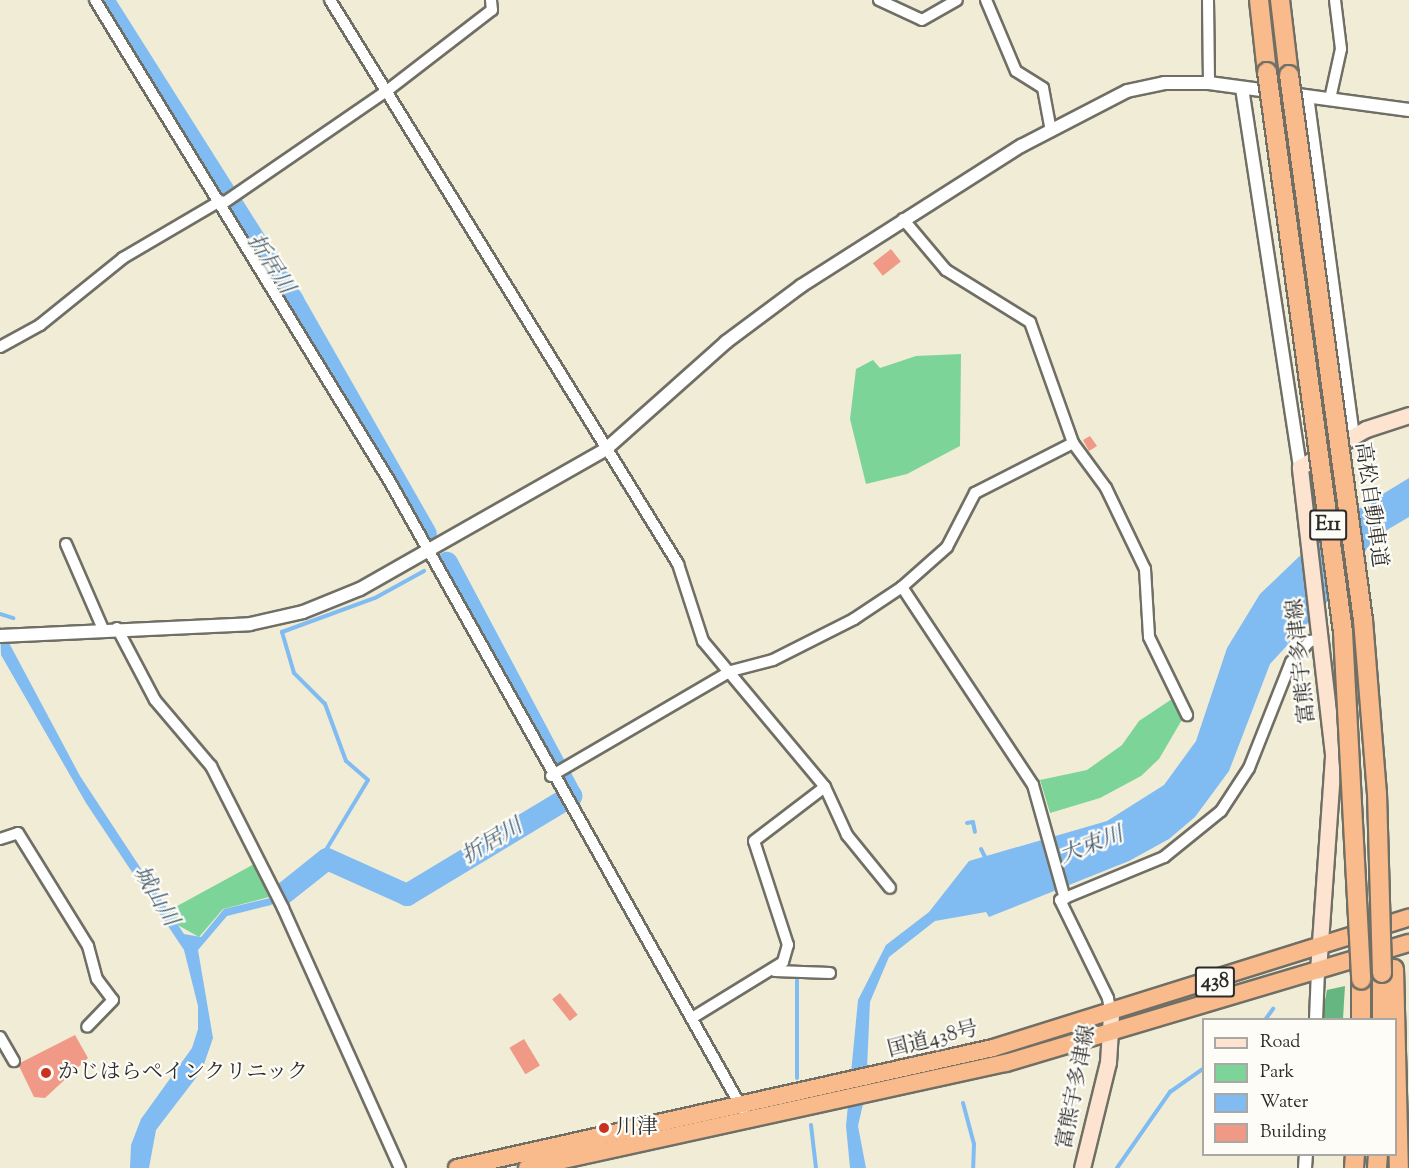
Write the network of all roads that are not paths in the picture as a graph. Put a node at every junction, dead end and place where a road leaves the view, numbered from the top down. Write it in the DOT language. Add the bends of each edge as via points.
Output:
graph roads {
  1 [pos="95,0"];
  2 [pos="330,0"];
  3 [pos="491,0"];
  4 [pos="879,0"];
  5 [pos="957,0"];
  6 [pos="986,0"];
  7 [pos="1208,0"];
  8 [pos="1258,0"];
  9 [pos="1280,0"];
  10 [pos="1335,0"];
  11 [pos="1209,83"];
  12 [pos="1242,88"];
  13 [pos="388,90"];
  14 [pos="1308,96"];
  15 [pos="1330,99"];
  16 [pos="1409,110"];
  17 [pos="1051,131"];
  18 [pos="225,201"];
  19 [pos="903,219"];
  20 [pos="0,346"];
  21 [pos="1409,415"];
  22 [pos="1354,436"];
  23 [pos="1073,442"];
  24 [pos="606,449"];
  25 [pos="1300,467"];
  26 [pos="66,544"];
  27 [pos="429,553"];
  28 [pos="902,587"];
  29 [pos="117,628"];
  30 [pos="103,629"];
  31 [pos="1321,634"];
  32 [pos="0,636"];
  33 [pos="731,671"];
  34 [pos="1188,715"];
  35 [pos="557,773"];
  36 [pos="825,787"];
  37 [pos="0,839"];
  38 [pos="890,888"];
  39 [pos="1065,897"];
  40 [pos="1409,918"];
  41 [pos="1409,943"];
  42 [pos="1319,949"];
  43 [pos="775,971"];
  44 [pos="1318,971"];
  45 [pos="1388,971"];
  46 [pos="830,973"];
  47 [pos="1111,1014"];
  48 [pos="692,1017"];
  49 [pos="1316,1018"];
  50 [pos="1361,1018"];
  51 [pos="1382,1018"];
  52 [pos="1391,1018"];
  53 [pos="87,1027"];
  54 [pos="1112,1036"];
  55 [pos="0,1037"];
  56 [pos="14,1061"];
  57 [pos="899,1079"];
  58 [pos="830,1094"];
  59 [pos="741,1106"];
  60 [pos="748,1121"];
  61 [pos="1397,1132"];
  62 [pos="400,1168"];
  63 [pos="457,1168"];
  64 [pos="526,1168"];
  65 [pos="1082,1168"];
  66 [pos="1399,1168"];
  1 -- 18 [label="street"];
  2 -- 13 [label="street"];
  3 -- 13 [label="street" via="492,10"];
  4 -- 5 [label="street" via="922,20"];
  6 -- 17 [label="street" via="1016,71 1043,88"];
  7 -- 11 [label="street"];
  8 -- 50 [label="highway, 高松自動車道 / E11, bridge" via="1342,632"];
  9 -- 45 [label="highway, 高松自動車道 / E11, bridge" via="1363,620 1377,793 1389,863"];
  10 -- 15 [label="street" via="1341,49"];
  11 -- 12 [label="street"];
  11 -- 17 [label="street" via="1148,84"];
  12 -- 14 [label="street"];
  12 -- 25 [label="street"];
  13 -- 18 [label="street"];
  13 -- 24 [label="street"];
  14 -- 15 [label="street"];
  14 -- 22 [label="street"];
  15 -- 16 [label="street"];
  17 -- 19 [label="street"];
  18 -- 20 [label="street" via="123,258 40,325"];
  18 -- 27 [label="street"];
  19 -- 23 [label="street" via="946,270 1030,322"];
  19 -- 24 [label="street" via="748,324"];
  21 -- 22 [label="main road"];
  22 -- 25 [label="main road"];
  23 -- 28 [label="street" via="975,493 947,547"];
  23 -- 34 [label="street" via="1106,488 1145,569 1149,637"];
  24 -- 27 [label="street"];
  24 -- 33 [label="street" via="685,577 697,631"];
  25 -- 31 [label="main road, 富熊宇多津線"];
  26 -- 30 [label="street"];
  27 -- 29 [label="street" via="340,598 277,618 220,627"];
  27 -- 35 [label="street"];
  28 -- 33 [label="street" via="773,660"];
  28 -- 39 [label="street" via="1019,760 1048,833"];
  29 -- 30 [label="street"];
  29 -- 62 [label="street" via="159,706 211,766 280,903"];
  30 -- 32 [label="street"];
  31 -- 39 [label="street" via="1291,662 1249,768 1221,811 1164,857"];
  31 -- 42 [label="main road, 富熊宇多津線" via="1333,801"];
  33 -- 35 [label="street"];
  33 -- 36 [label="street"];
  35 -- 48 [label="street" via="565,800 588,830"];
  36 -- 38 [label="street" via="846,835"];
  36 -- 43 [label="street" via="754,841 788,945"];
  37 -- 53 [label="street" via="18,833 88,946 97,979 113,1000"];
  39 -- 47 [label="street" via="1060,900 1108,999"];
  40 -- 42 [label="highway, 国道438号 / 438"];
  41 -- 44 [label="highway, 国道438号 / 438"];
  42 -- 44 [label="main road, 富熊宇多津線"];
  42 -- 47 [label="highway, 国道438号 / 438"];
  43 -- 46 [label="street"];
  43 -- 48 [label="street"];
  44 -- 49 [label="street"];
  44 -- 54 [label="highway, 国道438号 / 438"];
  45 -- 51 [label="highway"];
  45 -- 52 [label="highway"];
  47 -- 54 [label="main road, 富熊宇多津線"];
  47 -- 57 [label="highway, 国道438号 / 438"];
  48 -- 59 [label="street"];
  54 -- 57 [label="highway, 国道438号 / 438"];
  54 -- 65 [label="main road, 富熊宇多津線"];
  55 -- 56 [label="street"];
  57 -- 58 [label="highway, 国道438号 / 438"];
  58 -- 59 [label="highway, 国道438号 / 438"];
  58 -- 60 [label="highway, 国道438号 / 438"];
  59 -- 60 [label="street"];
  59 -- 63 [label="highway, 国道438号 / 438"];
  60 -- 64 [label="highway, 国道438号 / 438"];
  61 -- 66 [label="highway"];
}
